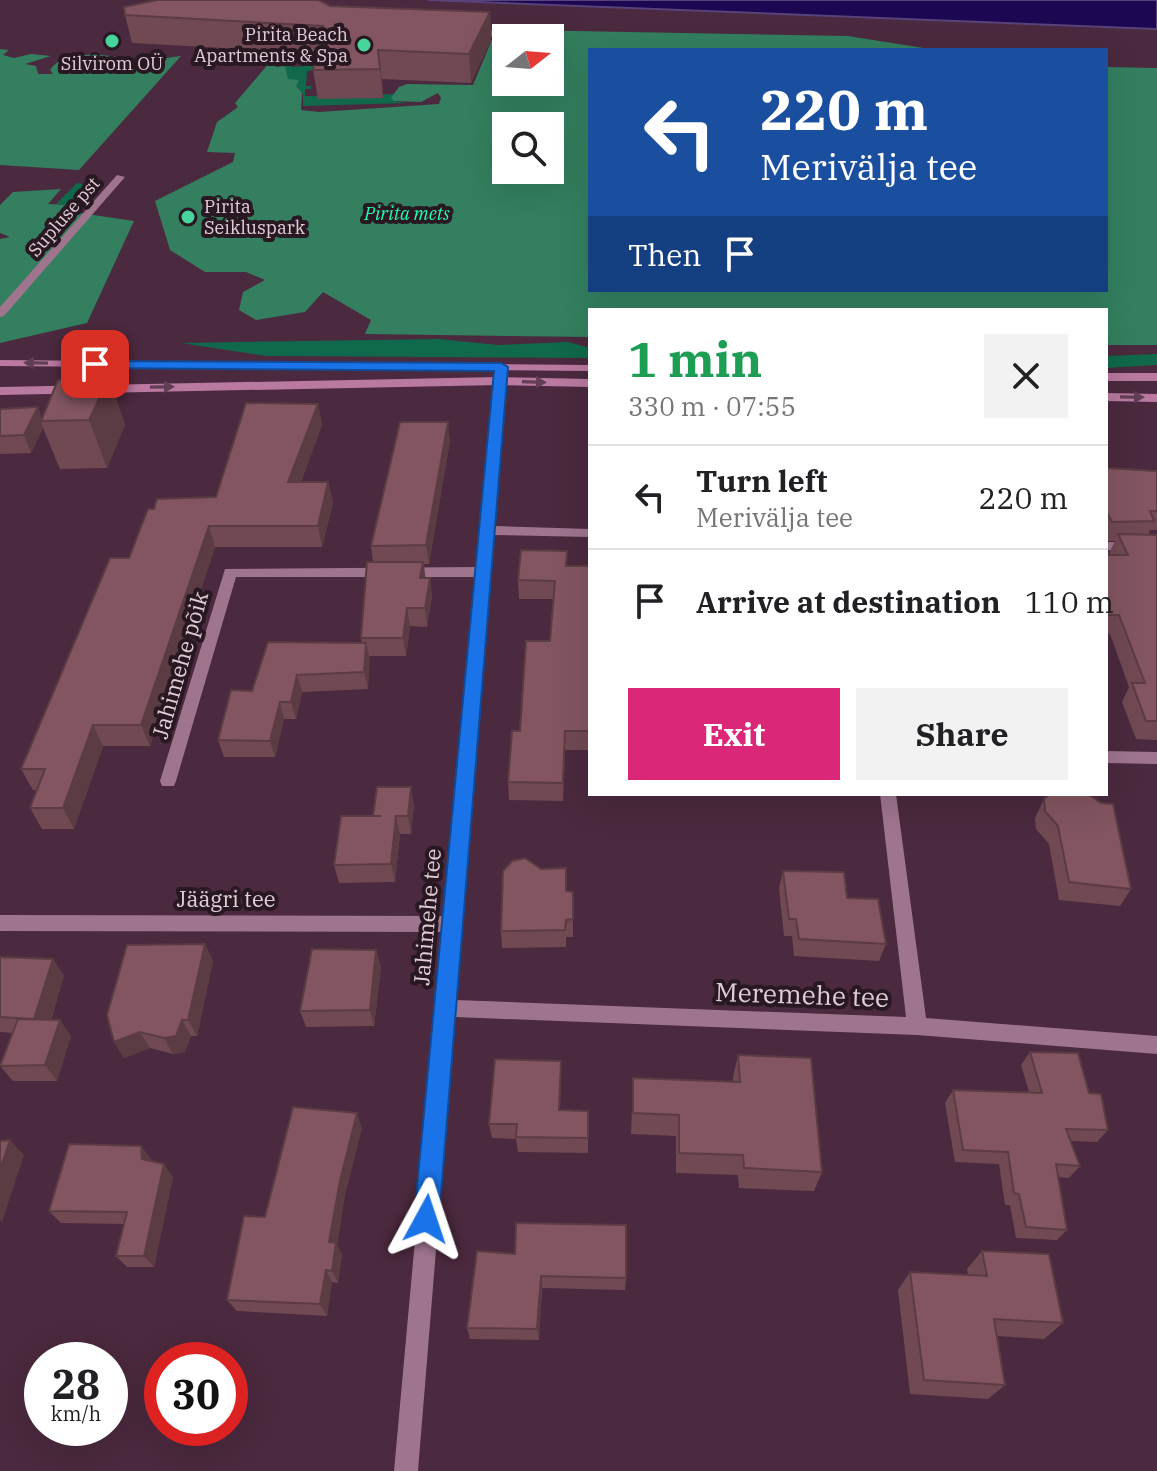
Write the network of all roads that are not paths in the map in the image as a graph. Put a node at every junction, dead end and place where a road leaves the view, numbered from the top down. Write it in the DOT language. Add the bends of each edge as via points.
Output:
graph roads {
  1 [pos="120,177"];
  2 [pos="0,314"];
  3 [pos="0,363"];
  4 [pos="588,368"];
  5 [pos="500,374"];
  6 [pos="1108,377"];
  7 [pos="1157,377"];
  8 [pos="588,383"];
  9 [pos="0,391"];
  10 [pos="1108,397"];
  11 [pos="1157,398"];
  12 [pos="485,530"];
  13 [pos="588,533"];
  14 [pos="1108,546"];
  15 [pos="1157,547"];
  16 [pos="481,572"];
  17 [pos="1108,757"];
  18 [pos="1157,758"];
  19 [pos="168,781"];
  20 [pos="888,796"];
  21 [pos="0,923"];
  22 [pos="451,924"];
  23 [pos="444,1008"];
  24 [pos="917,1026"];
  25 [pos="1157,1045"];
  26 [pos="406,1471"];
  1 -- 2 [label="street, Supluse pst"];
  5 -- 3 [label="main road, one-way"];
  4 -- 5 [label="main road"];
  5 -- 8 [label="main road, one-way"];
  9 -- 5 [label="main road, one-way"];
  5 -- 12 [label="street, Jahimehe tee"];
  6 -- 7 [label="main road"];
  10 -- 11 [label="main road, one-way"];
  12 -- 13 [label="street"];
  12 -- 16 [label="street, Jahimehe tee"];
  14 -- 15 [label="street"];
  16 -- 19 [label="street, Jahimehe põik" via="230,572"];
  16 -- 22 [label="street, Jahimehe tee"];
  17 -- 18 [label="street"];
  20 -- 24 [label="street"];
  21 -- 22 [label="street, Jäägri tee"];
  22 -- 23 [label="street, Jahimehe tee"];
  23 -- 24 [label="street, Meremehe tee"];
  23 -- 26 [label="street, Jahimehe tee"];
  24 -- 25 [label="street, Meremehe tee"];
}
